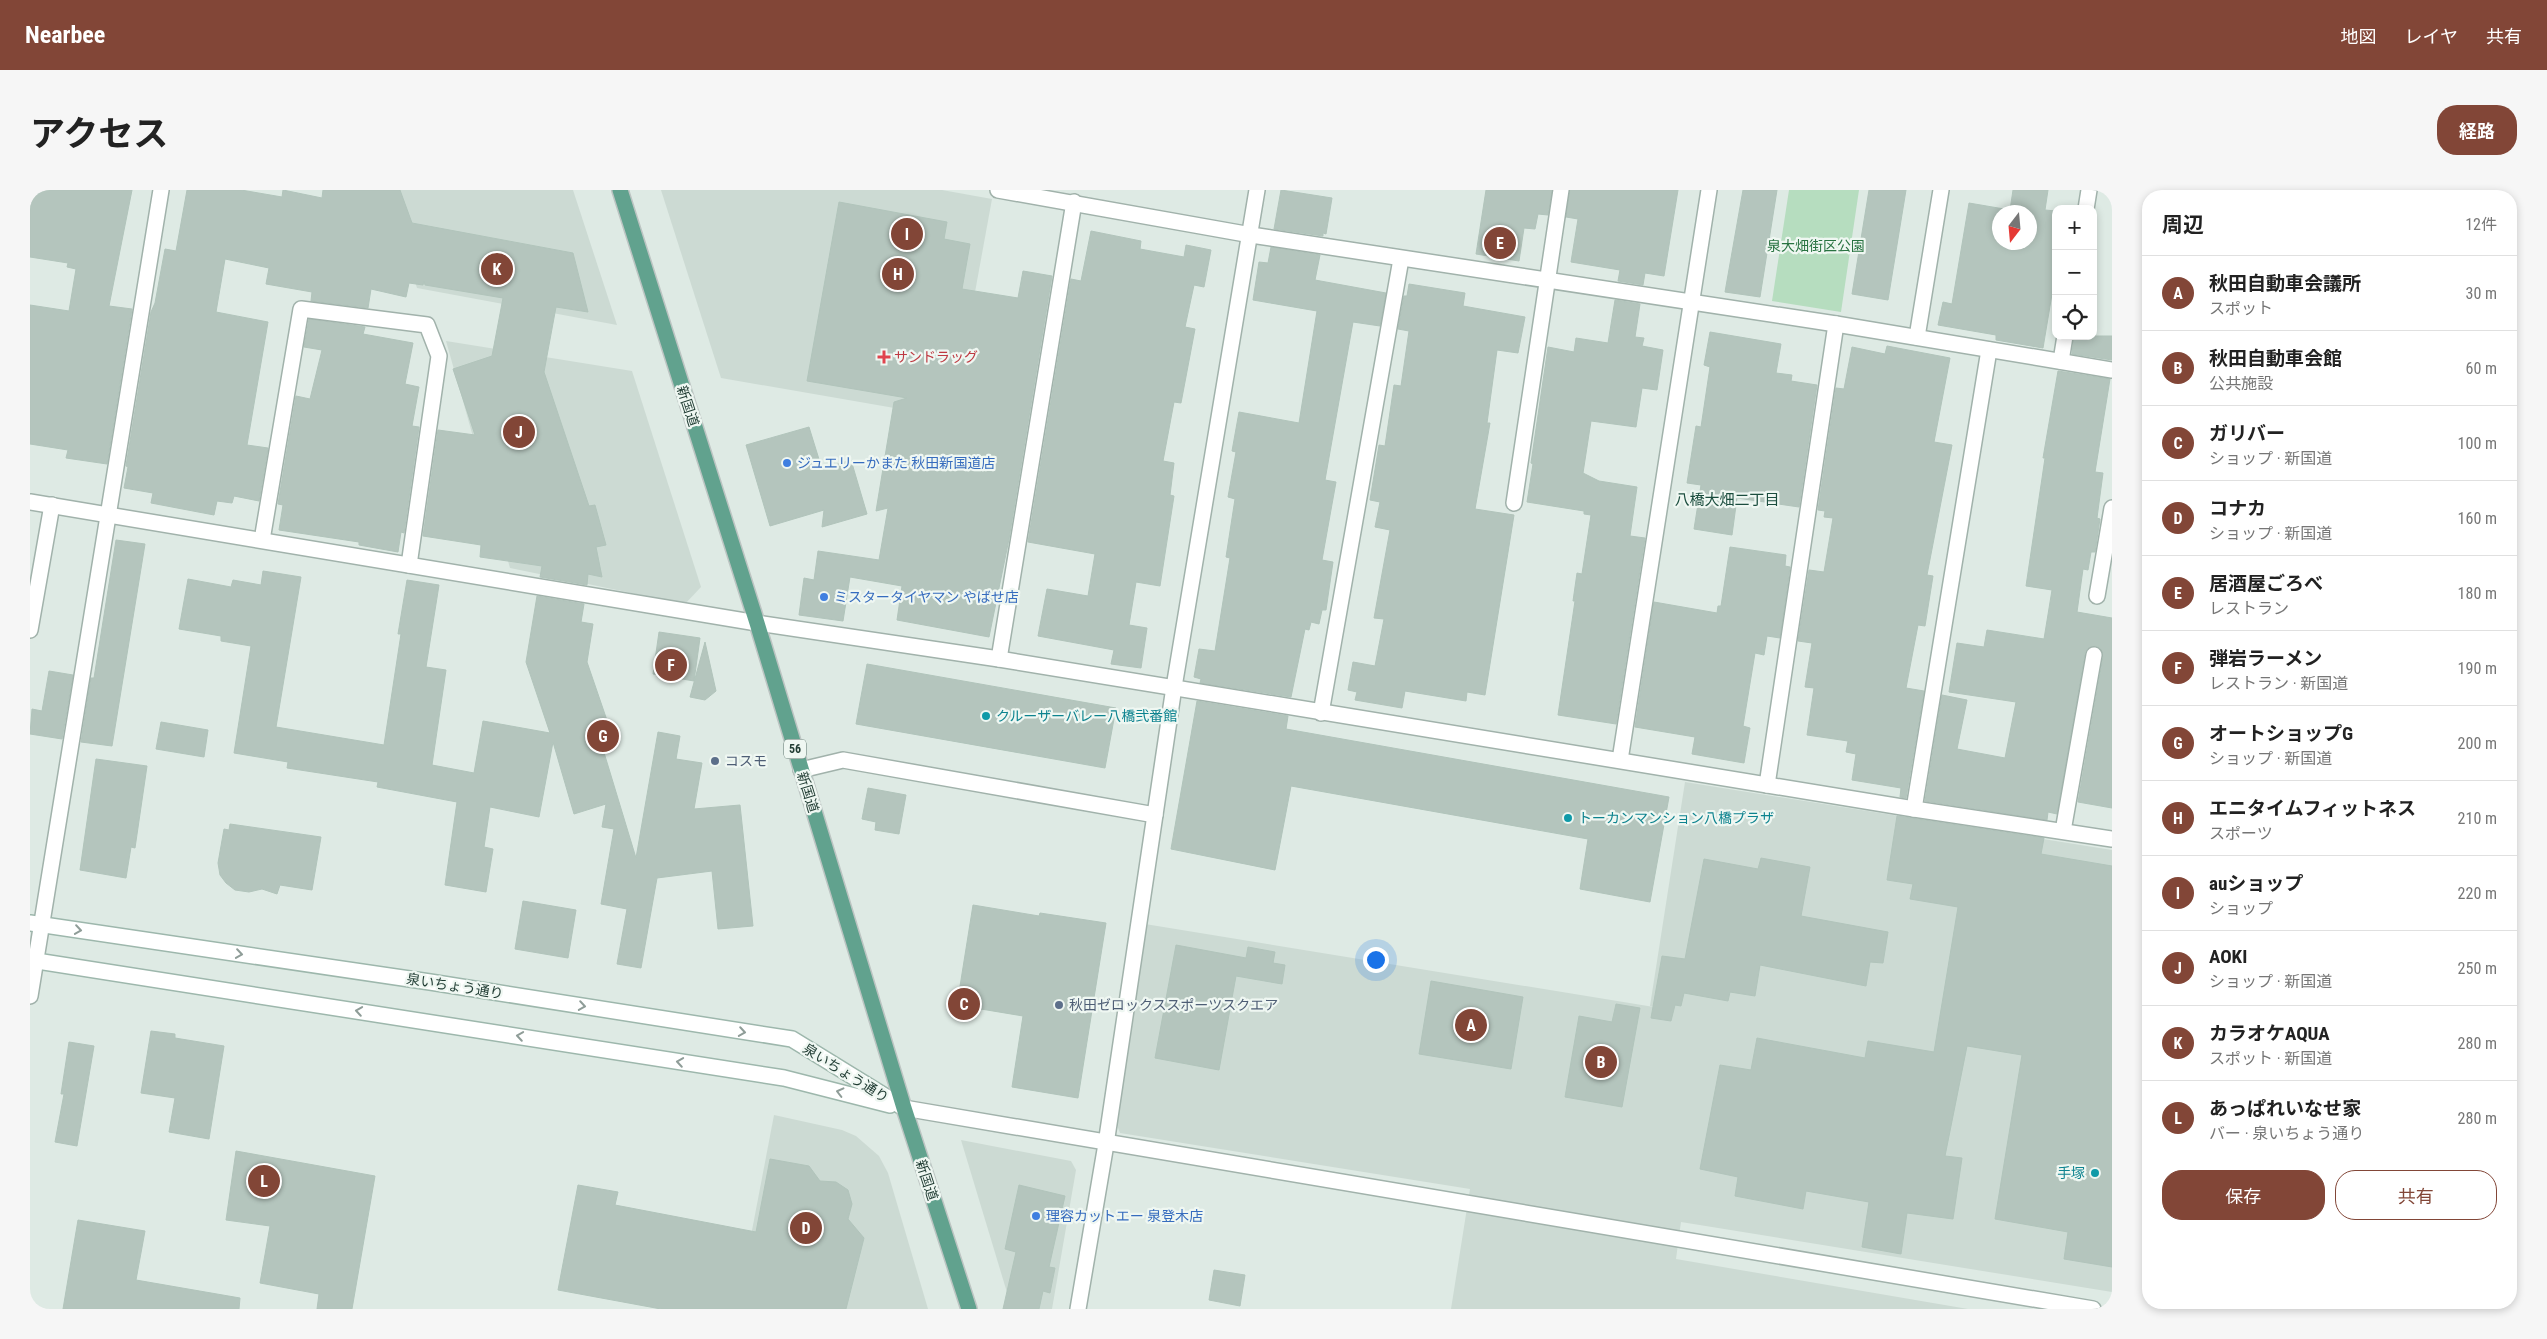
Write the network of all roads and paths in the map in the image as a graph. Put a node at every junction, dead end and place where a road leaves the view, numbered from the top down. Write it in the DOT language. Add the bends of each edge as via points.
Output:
graph roads {
  1 [pos="161,190"];
  2 [pos="620,190"];
  3 [pos="998,190"];
  4 [pos="1258,190"];
  5 [pos="1561,190"];
  6 [pos="1709,190"];
  7 [pos="1941,190"];
  8 [pos="2089,190"];
  9 [pos="1074,202"];
  10 [pos="2087,205"];
  11 [pos="1251,235"];
  12 [pos="1402,259"];
  13 [pos="1547,280"];
  14 [pos="1690,302"];
  15 [pos="1836,324"];
  16 [pos="1917,337"];
  17 [pos="2064,340"];
  18 [pos="1989,350"];
  19 [pos="2061,361"];
  20 [pos="2112,370"];
  21 [pos="30,502"];
  22 [pos="1514,503"];
  23 [pos="52,505"];
  24 [pos="2112,508"];
  25 [pos="107,515"];
  26 [pos="262,540"];
  27 [pos="409,565"];
  28 [pos="2097,596"];
  29 [pos="757,623"];
  30 [pos="30,630"];
  31 [pos="2094,655"];
  32 [pos="999,659"];
  33 [pos="1174,687"];
  34 [pos="1321,712"];
  35 [pos="1620,760"];
  36 [pos="801,770"];
  37 [pos="1767,785"];
  38 [pos="1914,809"];
  39 [pos="1155,815"];
  40 [pos="2063,831"];
  41 [pos="2112,838"];
  42 [pos="35,924"];
  43 [pos="33,960"];
  44 [pos="30,996"];
  45 [pos="904,1108"];
  46 [pos="1106,1144"];
  47 [pos="969,1309"];
  48 [pos="1078,1309"];
  49 [pos="2093,1309"];
  1 -- 25 [label="street"];
  2 -- 29 [label="main road, 新国道 / 56"];
  3 -- 9 [label="street"];
  4 -- 11 [label="street"];
  5 -- 13 [label="street"];
  6 -- 14 [label="street"];
  7 -- 16 [label="street"];
  8 -- 10 [label="street"];
  9 -- 11 [label="street"];
  9 -- 32 [label="street"];
  11 -- 12 [label="street"];
  11 -- 33 [label="street"];
  12 -- 13 [label="street"];
  12 -- 34 [label="street"];
  13 -- 14 [label="street"];
  13 -- 22 [label="street"];
  14 -- 15 [label="street"];
  14 -- 35 [label="street"];
  15 -- 16 [label="street"];
  15 -- 37 [label="street"];
  16 -- 18 [label="street"];
  17 -- 19 [label="street"];
  18 -- 19 [label="street"];
  18 -- 38 [label="street"];
  19 -- 20 [label="street"];
  21 -- 23 [label="street"];
  23 -- 25 [label="street"];
  23 -- 30 [label="street"];
  24 -- 28 [label="street"];
  25 -- 26 [label="street"];
  25 -- 42 [label="street"];
  26 -- 27 [label="street"];
  26 -- 27 [label="street" via="301,309 427,325 439,356"];
  27 -- 29 [label="street"];
  29 -- 32 [label="street"];
  29 -- 36 [label="main road, 新国道 / 56"];
  31 -- 40 [label="street"];
  32 -- 33 [label="street"];
  33 -- 34 [label="street"];
  33 -- 39 [label="street"];
  34 -- 35 [label="street"];
  35 -- 37 [label="street"];
  36 -- 39 [label="street" via="843,760"];
  36 -- 45 [label="main road, 新国道 / 56"];
  37 -- 38 [label="street"];
  38 -- 40 [label="street"];
  39 -- 46 [label="street"];
  40 -- 41 [label="street"];
  42 -- 43 [label="street"];
  42 -- 45 [label="street, 泉いちょう通り, one-way" via="792,1040"];
  43 -- 44 [label="street"];
  45 -- 43 [label="street, 泉いちょう通り, one-way" via="784,1078"];
  45 -- 46 [label="street"];
  45 -- 47 [label="main road, 新国道 / 56"];
  46 -- 48 [label="street"];
  46 -- 49 [label="street"];
}
